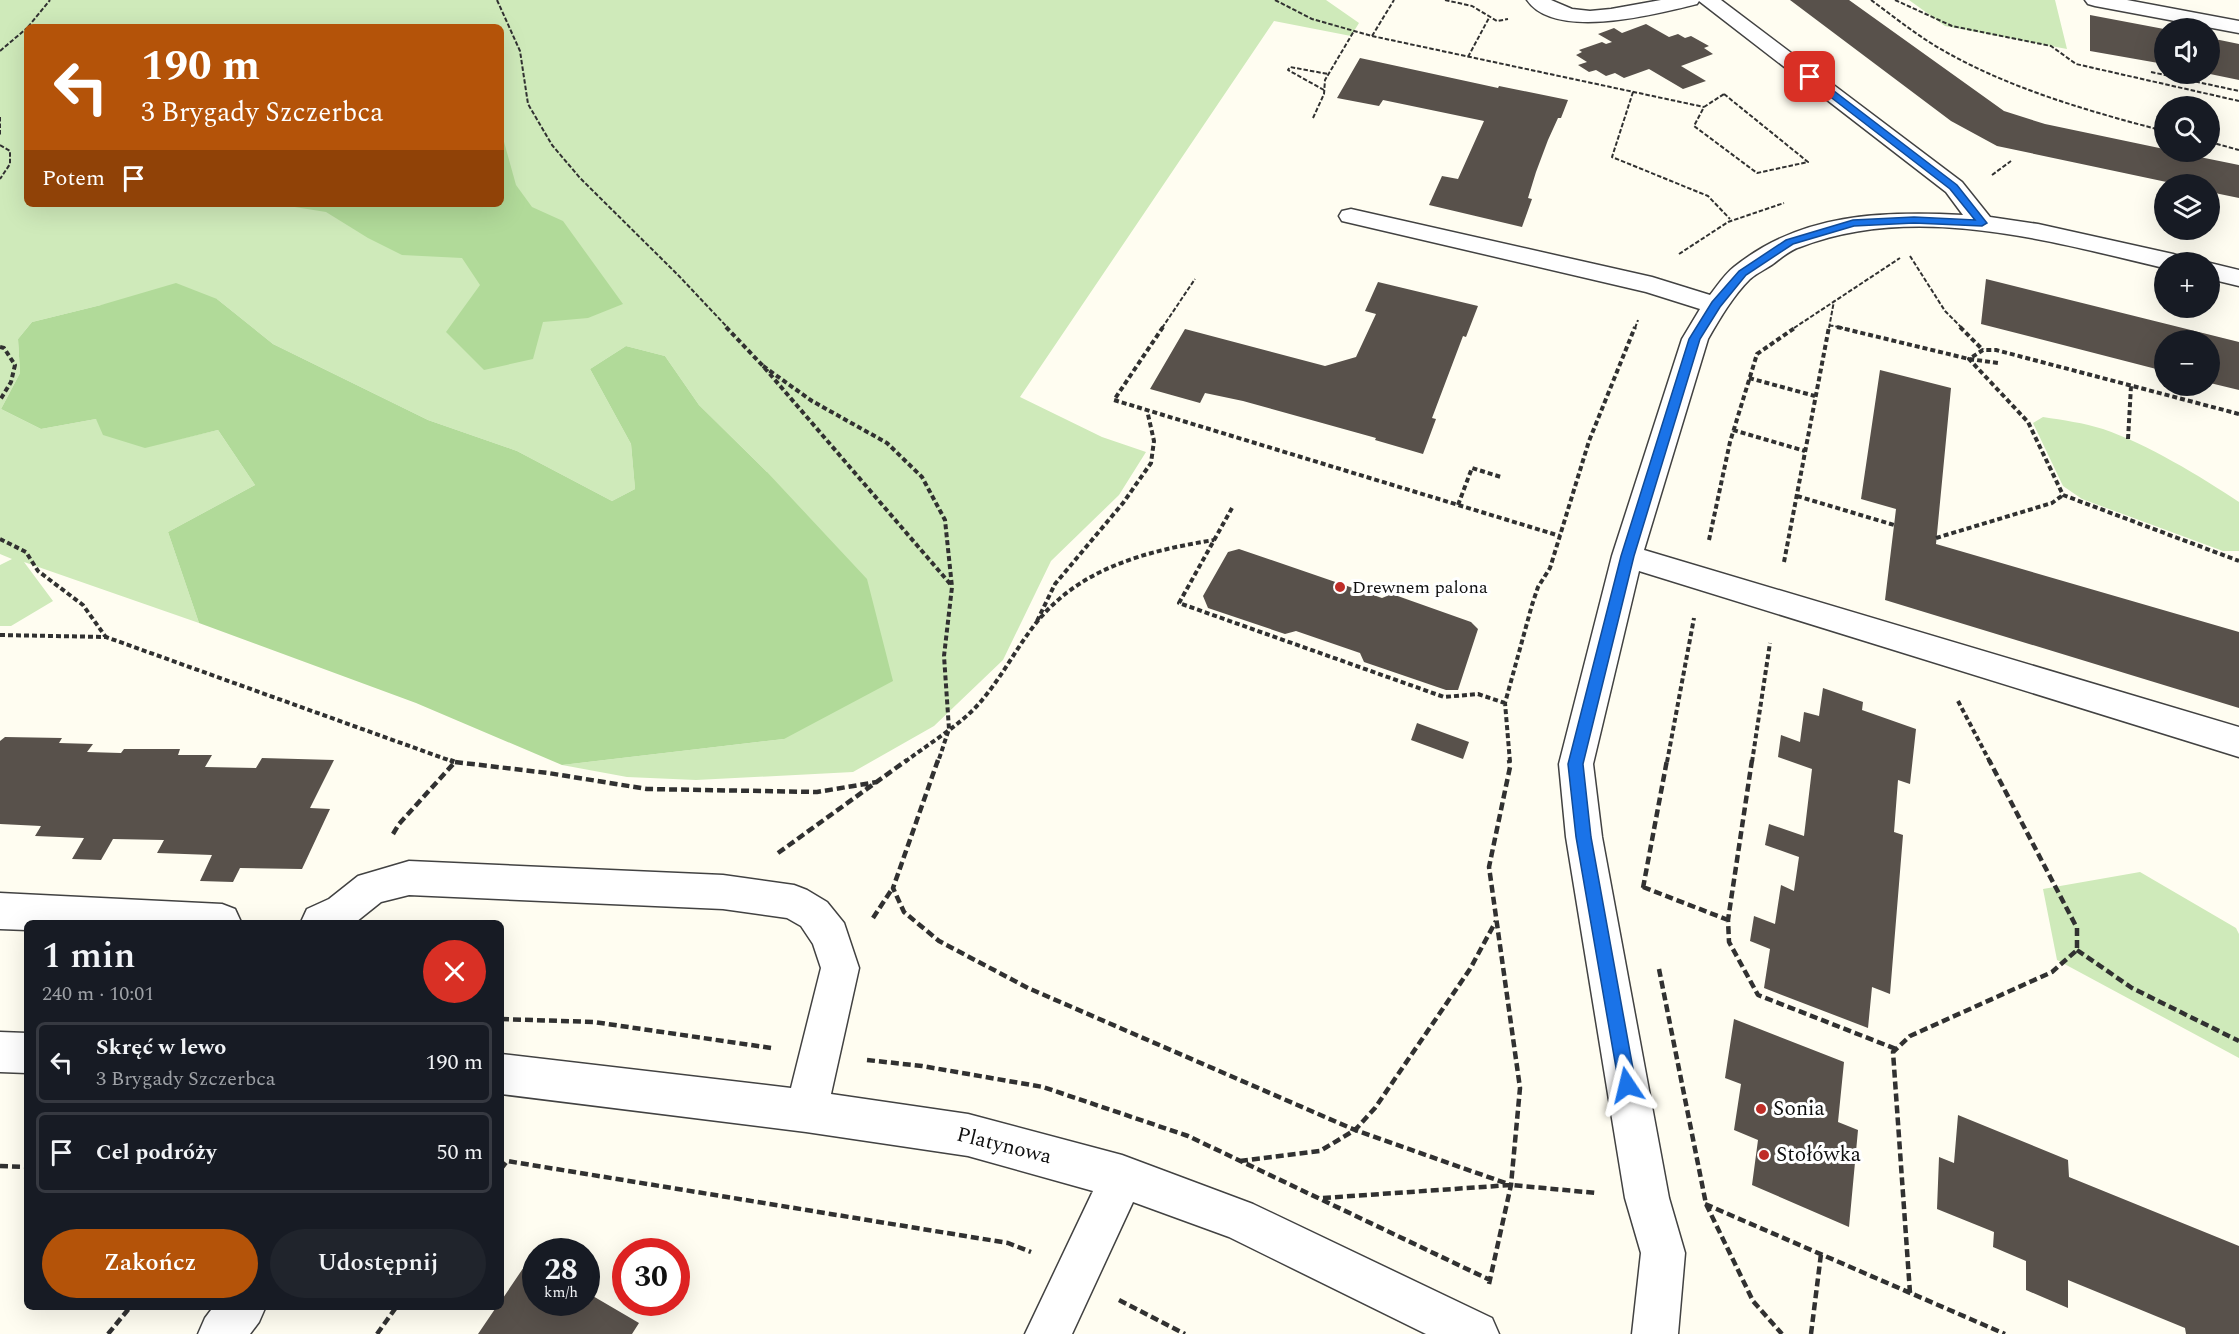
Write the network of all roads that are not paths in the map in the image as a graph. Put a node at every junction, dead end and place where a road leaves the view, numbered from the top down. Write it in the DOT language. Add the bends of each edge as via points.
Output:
graph roads {
  1 [pos="1537,0"];
  2 [pos="1690,0"];
  3 [pos="1708,0"];
  4 [pos="2095,0"];
  5 [pos="2239,27"];
  6 [pos="1351,216"];
  7 [pos="1982,223"];
  8 [pos="2154,258"];
  9 [pos="2220,273"];
  10 [pos="2239,278"];
  11 [pos="1715,305"];
  12 [pos="1627,556"];
  13 [pos="2239,742"];
  14 [pos="0,911"];
  15 [pos="182,920"];
  16 [pos="324,920"];
  17 [pos="0,1052"];
  18 [pos="24,1053"];
  19 [pos="504,1074"];
  20 [pos="806,1111"];
  21 [pos="1122,1177"];
  22 [pos="240,1310"];
  23 [pos="221,1334"];
  24 [pos="1048,1334"];
  25 [pos="1476,1334"];
  26 [pos="1655,1334"];
  1 -- 2 [label="street" via="1550,10 1592,18"];
  3 -- 7 [label="street" via="1954,187"];
  4 -- 5 [label="street"];
  6 -- 11 [label="street" via="1652,285"];
  7 -- 8 [label="street" via="2038,231"];
  7 -- 11 [label="street" via="1914,220 1853,224 1789,242 1742,273"];
  9 -- 10 [label="street"];
  11 -- 12 [label="street" via="1695,339"];
  12 -- 13 [label="street"];
  12 -- 26 [label="street" via="1576,764 1584,837 1643,1174 1663,1253"];
  14 -- 15 [label="street"];
  16 -- 20 [label="street" via="371,888 409,878 723,892 794,902 814,915 830,936 840,968"];
  17 -- 18 [label="street"];
  19 -- 20 [label="street, Platynowa"];
  20 -- 21 [label="street, Platynowa" via="968,1135"];
  21 -- 24 [label="street"];
  21 -- 25 [label="street, Platynowa" via="1238,1219"];
  22 -- 23 [label="street"];
}
